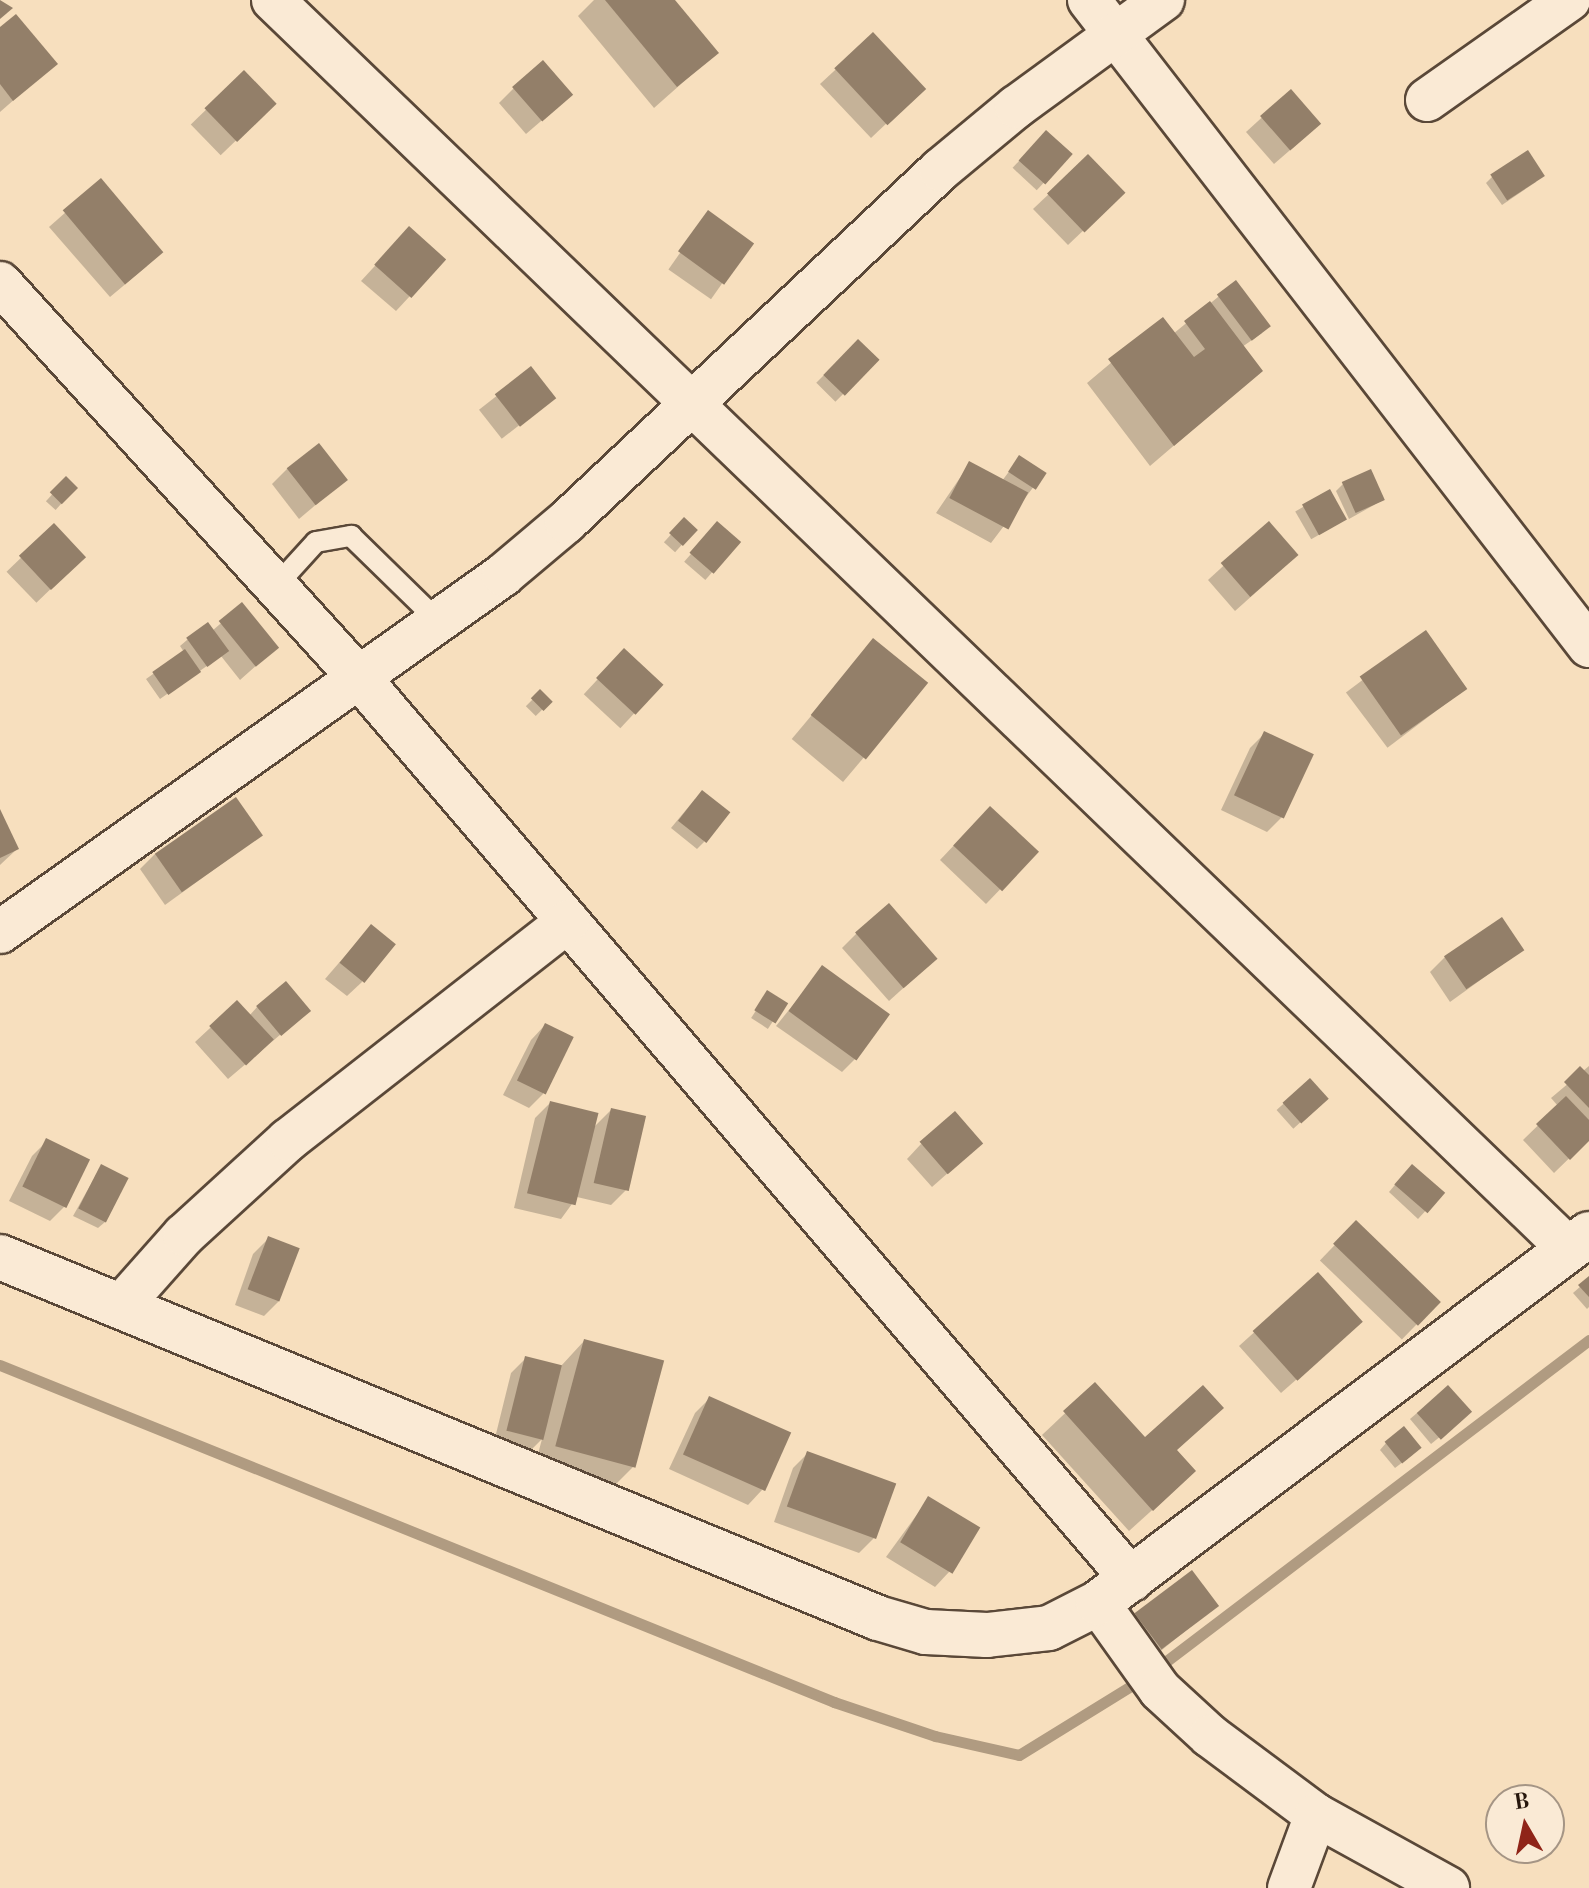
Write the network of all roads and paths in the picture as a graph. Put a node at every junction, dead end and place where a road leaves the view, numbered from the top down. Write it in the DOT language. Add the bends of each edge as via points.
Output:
graph roads {
  1 [pos="273,0"];
  2 [pos="1089,0"];
  3 [pos="1163,0"];
  4 [pos="1569,0"];
  5 [pos="1116,35"];
  6 [pos="1427,100"];
  7 [pos="0,283"];
  8 [pos="689,405"];
  9 [pos="275,587"];
  10 [pos="440,623"];
  11 [pos="1589,646"];
  12 [pos="361,680"];
  13 [pos="568,921"];
  14 [pos="0,932"];
  15 [pos="1579,1242"];
  16 [pos="0,1257"];
  17 [pos="120,1307"];
  18 [pos="1115,1592"];
  19 [pos="1316,1815"];
  20 [pos="1289,1888"];
  21 [pos="1448,1888"];
  1 -- 8 [label="street"];
  2 -- 5 [label="street"];
  3 -- 5 [label="street"];
  4 -- 6 [label="street"];
  5 -- 8 [label="street" via="940,170"];
  5 -- 11 [label="street"];
  7 -- 9 [label="street"];
  8 -- 10 [label="street" via="566,522"];
  8 -- 15 [label="street"];
  9 -- 10 [label="lane" via="316,542 351,536"];
  9 -- 12 [label="street"];
  10 -- 12 [label="street"];
  12 -- 13 [label="street"];
  12 -- 14 [label="street"];
  13 -- 17 [label="street" via="288,1140 184,1235"];
  13 -- 18 [label="street"];
  15 -- 18 [label="main road"];
  16 -- 17 [label="main road"];
  17 -- 18 [label="main road" via="878,1618 926,1632 987,1635 1049,1628"];
  18 -- 19 [label="street" via="1148,1675 1210,1736"];
  19 -- 20 [label="street"];
  19 -- 21 [label="street"];
}
